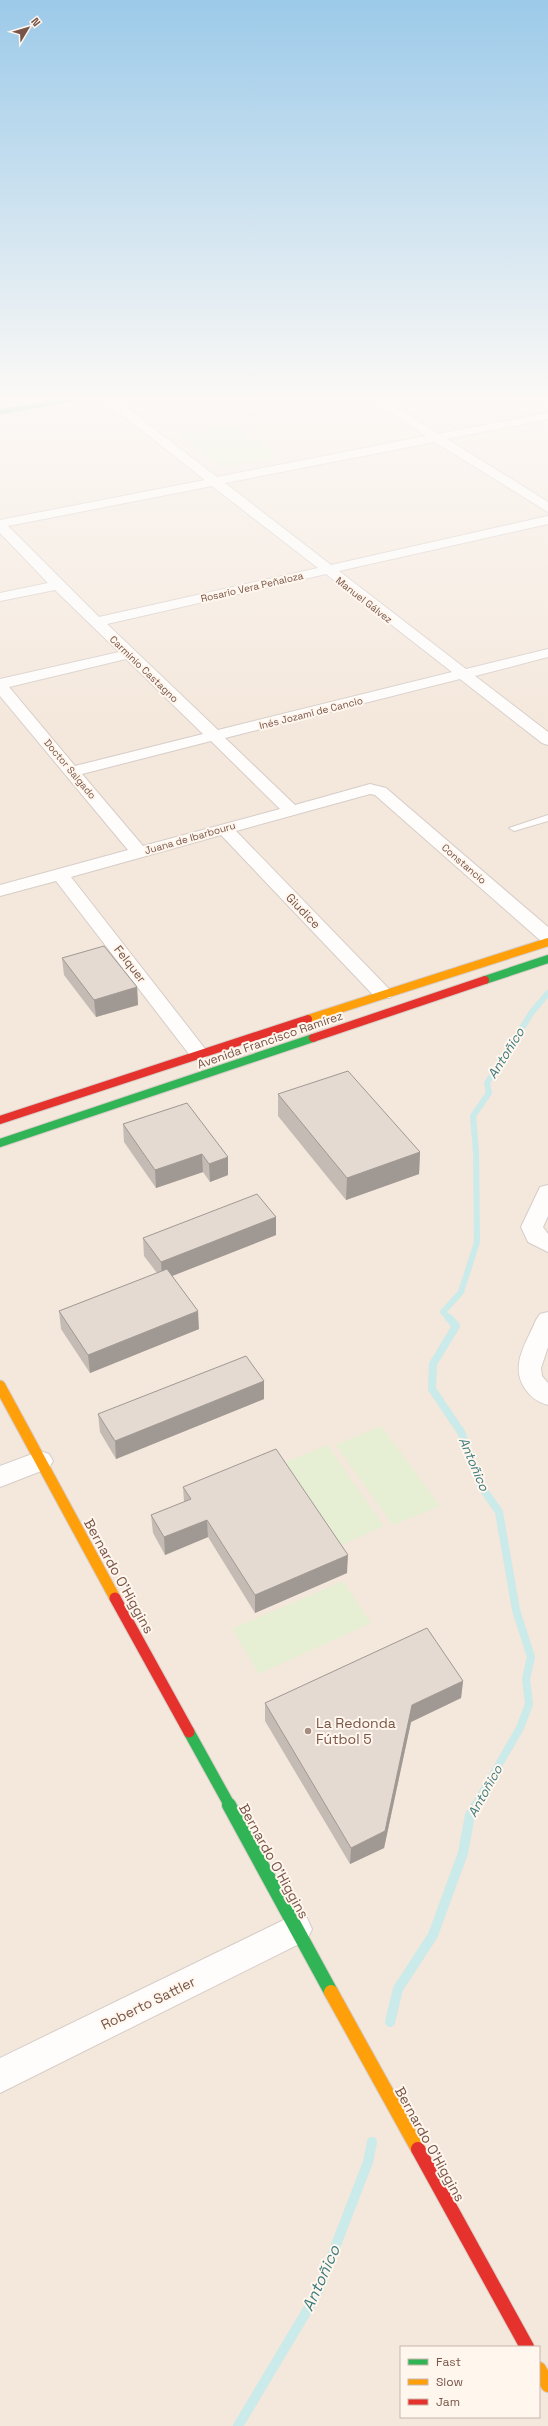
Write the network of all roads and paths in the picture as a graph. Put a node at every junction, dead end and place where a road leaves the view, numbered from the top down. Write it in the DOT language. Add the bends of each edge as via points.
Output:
graph roads {
  1 [pos="69,511"];
  2 [pos="252,511"];
  3 [pos="548,520"];
  4 [pos="0,525"];
  5 [pos="327,571"];
  6 [pos="58,586"];
  7 [pos="0,597"];
  8 [pos="96,622"];
  9 [pos="548,653"];
  10 [pos="129,654"];
  11 [pos="462,675"];
  12 [pos="0,685"];
  13 [pos="214,737"];
  14 [pos="548,740"];
  15 [pos="73,771"];
  16 [pos="380,791"];
  17 [pos="291,810"];
  18 [pos="548,818"];
  19 [pos="514,828"];
  20 [pos="224,829"];
  21 [pos="139,852"];
  22 [pos="60,875"];
  23 [pos="0,891"];
  24 [pos="548,938"];
  25 [pos="548,942"];
  26 [pos="548,959"];
  27 [pos="382,994"];
  28 [pos="199,1054"];
  29 [pos="0,1120"];
  30 [pos="0,1144"];
  31 [pos="548,1192"];
  32 [pos="548,1244"];
  33 [pos="548,1320"];
  34 [pos="0,1386"];
  35 [pos="548,1396"];
  36 [pos="40,1461"];
  37 [pos="0,1477"];
  38 [pos="296,1929"];
  39 [pos="0,2076"];
  40 [pos="526,2346"];
  41 [pos="540,2371"];
  42 [pos="548,2385"];
  1 -- 4 [label="street"];
  2 -- 5 [label="street, Manuel Gálvez"];
  3 -- 5 [label="street, Rosario Vera Peñaloza"];
  4 -- 6 [label="street, Carminio Castagno"];
  5 -- 8 [label="street, Rosario Vera Peñaloza"];
  5 -- 11 [label="street, Manuel Gálvez"];
  6 -- 7 [label="street"];
  6 -- 8 [label="street, Carminio Castagno"];
  8 -- 10 [label="street, Carminio Castagno"];
  9 -- 11 [label="street, Inés Jozami de Cancio"];
  10 -- 12 [label="street"];
  10 -- 13 [label="street, Carminio Castagno"];
  11 -- 13 [label="street, Inés Jozami de Cancio"];
  11 -- 14 [label="street, Manuel Gálvez"];
  12 -- 15 [label="street, Doctor Salgado"];
  13 -- 15 [label="street, Inés Jozami de Cancio"];
  13 -- 17 [label="street, Carminio Castagno"];
  15 -- 21 [label="street, Doctor Salgado"];
  16 -- 17 [label="street, Juana de Ibarbouru" via="370,790"];
  16 -- 24 [label="street, Constancio"];
  17 -- 20 [label="street, Juana de Ibarbouru"];
  18 -- 19 [label="lane"];
  20 -- 21 [label="street, Juana de Ibarbouru"];
  20 -- 27 [label="street, Giudice"];
  21 -- 22 [label="street, Juana de Ibarbouru"];
  22 -- 23 [label="street, Juana de Ibarbouru"];
  22 -- 28 [label="street, Felquer"];
  25 -- 27 [label="main road, Avenida Francisco Ramírez"];
  26 -- 30 [label="main road, Avenida Francisco Ramírez"];
  27 -- 28 [label="main road, Avenida Francisco Ramírez"];
  28 -- 29 [label="main road, Avenida Francisco Ramírez"];
  31 -- 32 [label="street" via="532,1228 536,1238"];
  33 -- 35 [label="street" via="529,1369 532,1382"];
  34 -- 36 [label="main road, Bernardo O'Higgins"];
  36 -- 37 [label="street"];
  36 -- 38 [label="main road, Bernardo O'Higgins"];
  38 -- 39 [label="street, Roberto Sattler"];
  38 -- 40 [label="main road, Bernardo O'Higgins"];
  41 -- 42 [label="main road"];
}
